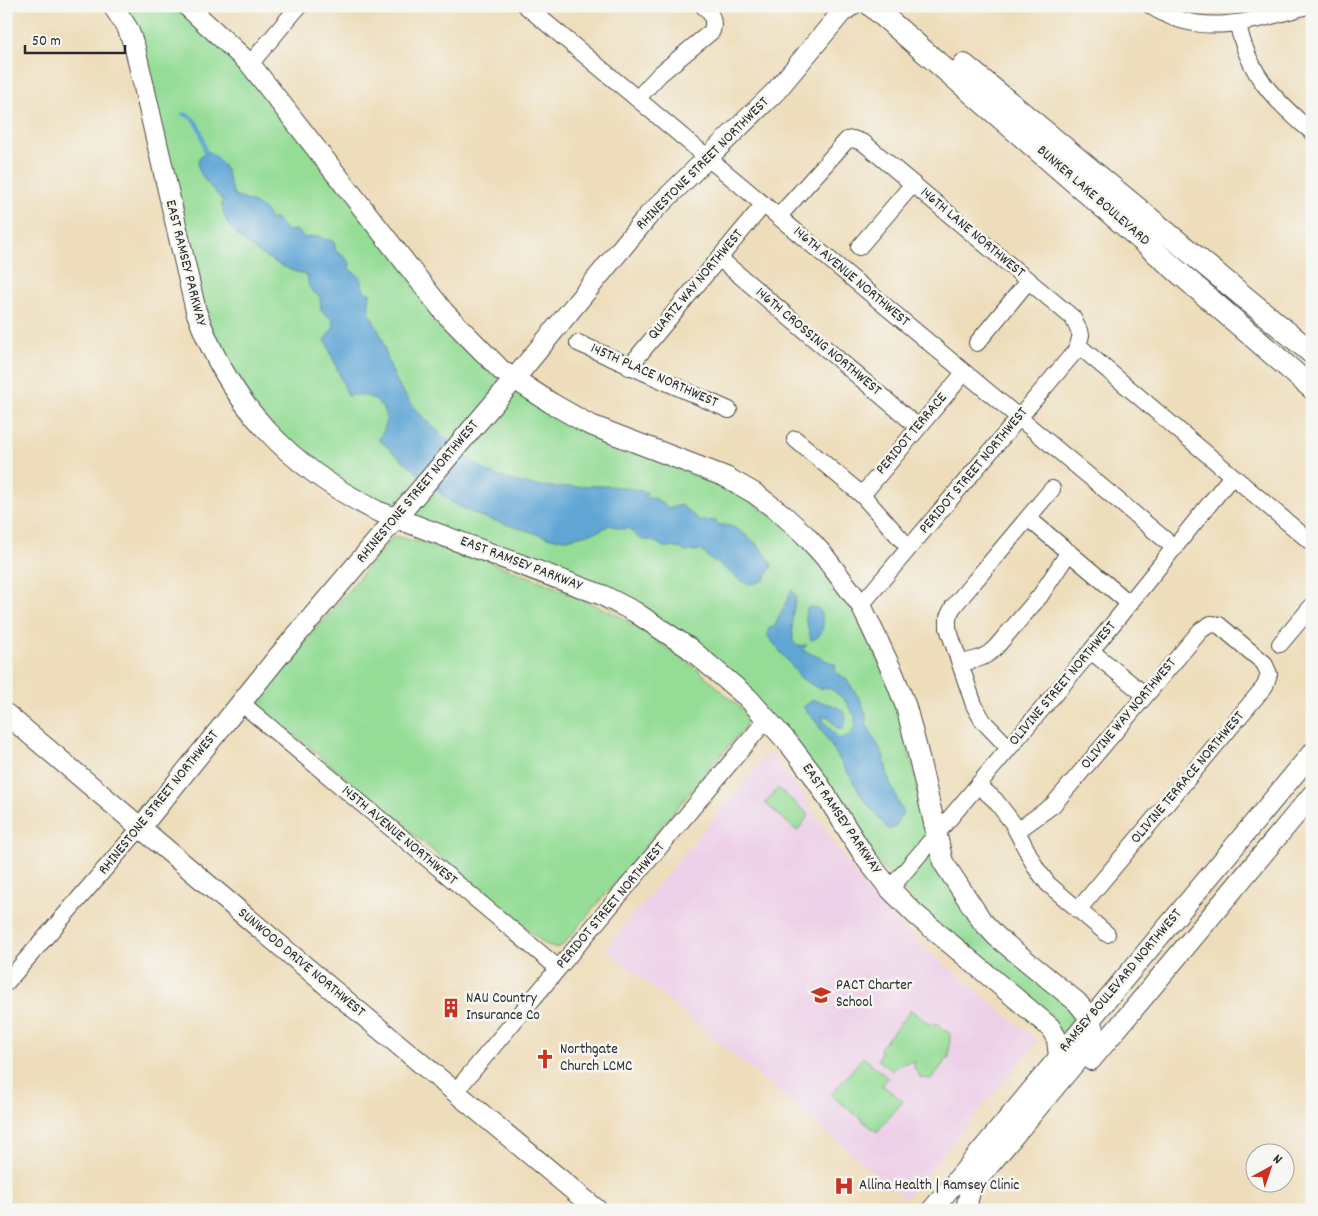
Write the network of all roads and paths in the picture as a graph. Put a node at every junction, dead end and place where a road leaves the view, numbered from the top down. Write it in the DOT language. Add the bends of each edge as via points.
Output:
graph roads {
  1 [pos="113,6"];
  2 [pos="186,6"];
  3 [pos="299,6"];
  4 [pos="526,6"];
  5 [pos="703,6"];
  6 [pos="872,6"];
  7 [pos="892,6"];
  8 [pos="1151,6"];
  9 [pos="1307,6"];
  10 [pos="846,8"];
  11 [pos="1238,25"];
  12 [pos="250,64"];
  13 [pos="637,99"];
  14 [pos="1312,132"];
  15 [pos="708,158"];
  16 [pos="913,184"];
  17 [pos="764,204"];
  18 [pos="778,216"];
  19 [pos="859,247"];
  20 [pos="719,258"];
  21 [pos="1029,280"];
  22 [pos="1080,340"];
  23 [pos="578,343"];
  24 [pos="978,343"];
  25 [pos="1312,353"];
  26 [pos="629,367"];
  27 [pos="964,373"];
  28 [pos="513,380"];
  29 [pos="1312,388"];
  30 [pos="729,410"];
  31 [pos="1018,419"];
  32 [pos="918,427"];
  33 [pos="795,439"];
  34 [pos="1232,476"];
  35 [pos="1052,489"];
  36 [pos="862,495"];
  37 [pos="397,517"];
  38 [pos="1028,518"];
  39 [pos="1312,543"];
  40 [pos="909,548"];
  41 [pos="1175,548"];
  42 [pos="1069,552"];
  43 [pos="1130,604"];
  44 [pos="861,605"];
  45 [pos="1312,606"];
  46 [pos="1280,644"];
  47 [pos="1244,646"];
  48 [pos="1091,652"];
  49 [pos="961,663"];
  50 [pos="1145,695"];
  51 [pos="240,702"];
  52 [pos="6,714"];
  53 [pos="767,719"];
  54 [pos="1009,748"];
  55 [pos="1312,753"];
  56 [pos="978,785"];
  57 [pos="1312,795"];
  58 [pos="140,827"];
  59 [pos="1017,831"];
  60 [pos="937,833"];
  61 [pos="890,889"];
  62 [pos="1078,910"];
  63 [pos="1107,934"];
  64 [pos="558,968"];
  65 [pos="6,983"];
  66 [pos="1090,1018"];
  67 [pos="1059,1056"];
  68 [pos="455,1092"];
  69 [pos="597,1210"];
  70 [pos="932,1210"];
  71 [pos="966,1210"];
  1 -- 37 [label="street, EAST RAMSEY PARKWAY" via="128,29 135,48 196,311 226,379 260,423 304,465 343,494"];
  2 -- 12 [label="street"];
  3 -- 12 [label="street"];
  4 -- 13 [label="street, 146TH AVENUE NORTHWEST"];
  5 -- 13 [label="street" via="710,12 714,23 712,31 660,74"];
  6 -- 29 [label="main road, BUNKER LAKE BOULEVARD"];
  7 -- 25 [label="main road, BUNKER LAKE BOULEVARD"];
  8 -- 11 [label="street" via="1189,22"];
  9 -- 11 [label="street"];
  10 -- 15 [label="street, RHINESTONE STREET NORTHWEST" via="776,92"];
  11 -- 14 [label="street" via="1250,63 1265,88"];
  12 -- 28 [label="street" via="444,312"];
  13 -- 15 [label="street, 146TH AVENUE NORTHWEST"];
  15 -- 17 [label="street, 146TH AVENUE NORTHWEST"];
  15 -- 28 [label="street, RHINESTONE STREET NORTHWEST" via="648,216"];
  16 -- 18 [label="street, 146TH LANE NORTHWEST" via="864,143 846,140"];
  16 -- 19 [label="street"];
  16 -- 21 [label="street, 146TH LANE NORTHWEST"];
  17 -- 18 [label="street, 146TH AVENUE NORTHWEST"];
  17 -- 20 [label="street, QUARTZ WAY NORTHWEST"];
  18 -- 27 [label="street, 146TH AVENUE NORTHWEST"];
  20 -- 26 [label="street, QUARTZ WAY NORTHWEST"];
  20 -- 32 [label="street, 146TH CROSSING NORTHWEST"];
  21 -- 22 [label="street, 146TH LANE NORTHWEST" via="1073,318"];
  21 -- 24 [label="street"];
  22 -- 31 [label="street, PERIDOT STREET NORTHWEST"];
  22 -- 34 [label="street, 146TH LANE NORTHWEST"];
  23 -- 26 [label="street, 145TH PLACE NORTHWEST"];
  26 -- 30 [label="street, 145TH PLACE NORTHWEST"];
  27 -- 31 [label="street, 146TH AVENUE NORTHWEST"];
  27 -- 32 [label="street, PERIDOT TERRACE"];
  28 -- 37 [label="street, RHINESTONE STREET NORTHWEST"];
  28 -- 44 [label="street" via="588,424 726,477 754,493 805,535 843,578"];
  31 -- 40 [label="street, PERIDOT STREET NORTHWEST"];
  31 -- 41 [label="street, 146TH AVENUE NORTHWEST"];
  32 -- 36 [label="street, PERIDOT TERRACE"];
  33 -- 36 [label="street"];
  34 -- 39 [label="street, 146TH LANE NORTHWEST"];
  34 -- 41 [label="street, OLIVINE STREET NORTHWEST"];
  35 -- 38 [label="street"];
  36 -- 40 [label="street"];
  37 -- 51 [label="street, RHINESTONE STREET NORTHWEST"];
  37 -- 53 [label="street, EAST RAMSEY PARKWAY" via="566,580 635,612 720,673"];
  38 -- 42 [label="street"];
  38 -- 49 [label="street" via="948,617 948,628"];
  40 -- 44 [label="street, PERIDOT STREET NORTHWEST"];
  41 -- 43 [label="street, OLIVINE STREET NORTHWEST"];
  42 -- 43 [label="street"];
  42 -- 49 [label="street" via="1040,596 996,647 989,654"];
  43 -- 48 [label="street, OLIVINE STREET NORTHWEST"];
  44 -- 60 [label="street" via="906,707"];
  45 -- 46 [label="street"];
  47 -- 50 [label="street, OLIVINE WAY NORTHWEST" via="1219,625 1211,624 1201,630"];
  47 -- 62 [label="street, OLIVINE TERRACE NORTHWEST" via="1264,663 1269,674 1265,686"];
  48 -- 50 [label="street"];
  48 -- 54 [label="street, OLIVINE STREET NORTHWEST"];
  49 -- 54 [label="street" via="983,722"];
  50 -- 59 [label="street, OLIVINE WAY NORTHWEST" via="1054,805"];
  51 -- 58 [label="street, RHINESTONE STREET NORTHWEST"];
  51 -- 64 [label="street, 145TH AVENUE NORTHWEST"];
  52 -- 58 [label="street, SUNWOOD DRIVE NORTHWEST"];
  53 -- 61 [label="street, EAST RAMSEY PARKWAY" via="813,775 867,860"];
  53 -- 64 [label="street, PERIDOT STREET NORTHWEST"];
  54 -- 56 [label="street, OLIVINE STREET NORTHWEST"];
  55 -- 66 [label="street, RAMSEY BOULEVARD NORTHWEST"];
  56 -- 59 [label="street" via="996,800"];
  56 -- 60 [label="street, OLIVINE STREET NORTHWEST"];
  57 -- 71 [label="street, RAMSEY BOULEVARD NORTHWEST"];
  58 -- 65 [label="street, RHINESTONE STREET NORTHWEST"];
  58 -- 68 [label="street, SUNWOOD DRIVE NORTHWEST"];
  59 -- 62 [label="street" via="1048,884"];
  60 -- 61 [label="street, OLIVINE STREET NORTHWEST"];
  60 -- 66 [label="street" via="943,862 982,921 1077,1002"];
  61 -- 67 [label="street, EAST RAMSEY PARKWAY" via="915,914 1050,1027"];
  62 -- 63 [label="street"];
  64 -- 68 [label="street, PERIDOT STREET NORTHWEST"];
  66 -- 67 [label="street, RAMSEY BOULEVARD NORTHWEST"];
  66 -- 71 [label="street" via="1094,1034 1090,1045 971,1187"];
  67 -- 70 [label="street, RAMSEY BOULEVARD NORTHWEST"];
  68 -- 69 [label="street, SUNWOOD DRIVE NORTHWEST"];
}
